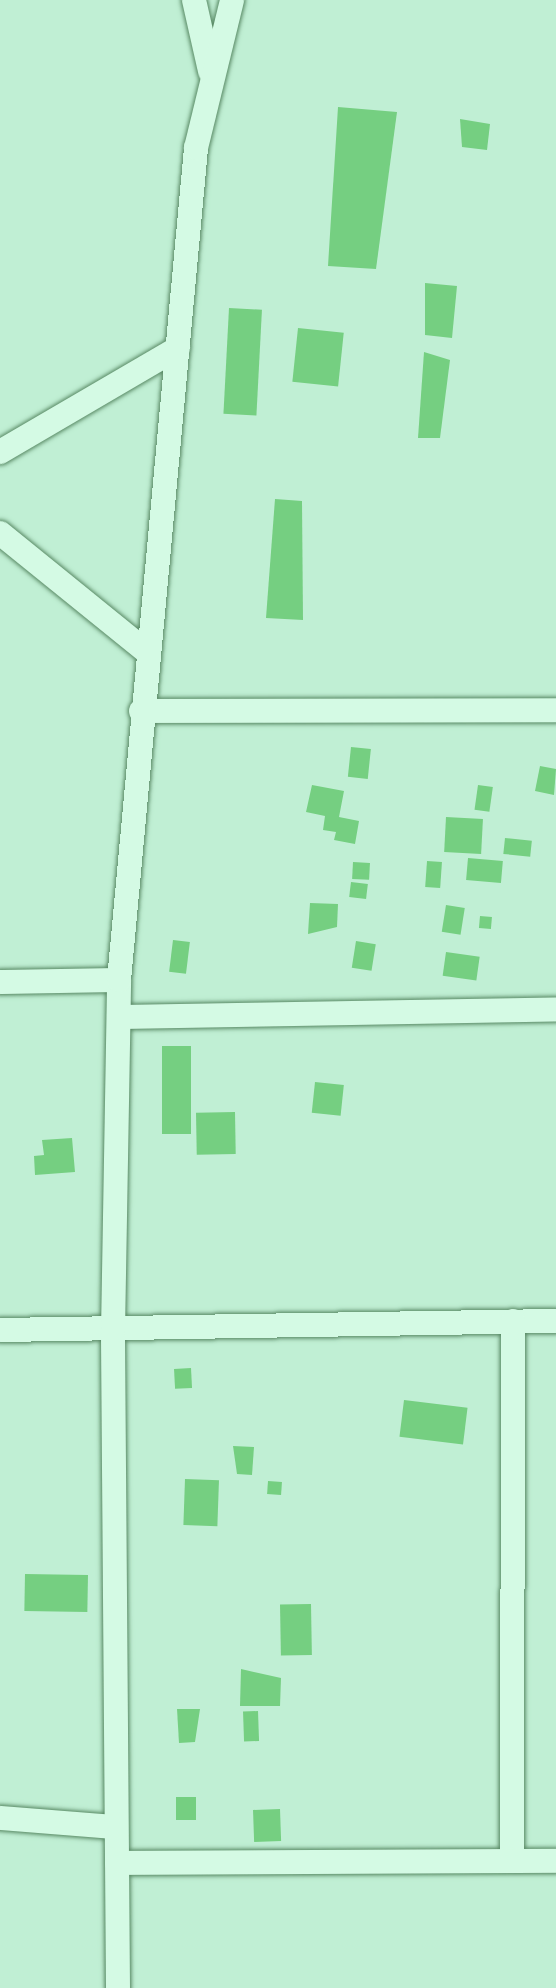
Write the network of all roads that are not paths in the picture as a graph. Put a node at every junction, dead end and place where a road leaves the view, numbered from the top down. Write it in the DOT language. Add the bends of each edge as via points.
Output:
graph roads {
  1 [pos="194,0"];
  2 [pos="232,0"];
  3 [pos="211,74"];
  4 [pos="178,348"];
  5 [pos="0,452"];
  6 [pos="0,533"];
  7 [pos="147,652"];
  8 [pos="556,710"];
  9 [pos="141,711"];
  10 [pos="119,980"];
  11 [pos="0,982"];
  12 [pos="556,1009"];
  13 [pos="119,1017"];
  14 [pos="513,1321"];
  15 [pos="556,1321"];
  16 [pos="0,1330"];
  17 [pos="113,1331"];
  18 [pos="0,1818"];
  19 [pos="116,1827"];
  20 [pos="512,1860"];
  21 [pos="556,1861"];
  22 [pos="117,1863"];
  23 [pos="118,1988"];
  1 -- 3 [label="street"];
  2 -- 3 [label="street"];
  3 -- 4 [label="street" via="196,148"];
  4 -- 5 [label="street"];
  4 -- 7 [label="street"];
  6 -- 7 [label="street"];
  7 -- 9 [label="street"];
  8 -- 9 [label="street"];
  9 -- 10 [label="street"];
  10 -- 11 [label="street"];
  10 -- 13 [label="street"];
  12 -- 13 [label="street"];
  13 -- 17 [label="street"];
  14 -- 15 [label="street"];
  14 -- 17 [label="street"];
  14 -- 20 [label="street"];
  16 -- 17 [label="street"];
  17 -- 19 [label="street"];
  18 -- 19 [label="street"];
  19 -- 22 [label="street"];
  20 -- 21 [label="street"];
  20 -- 22 [label="street"];
  22 -- 23 [label="street"];
}
